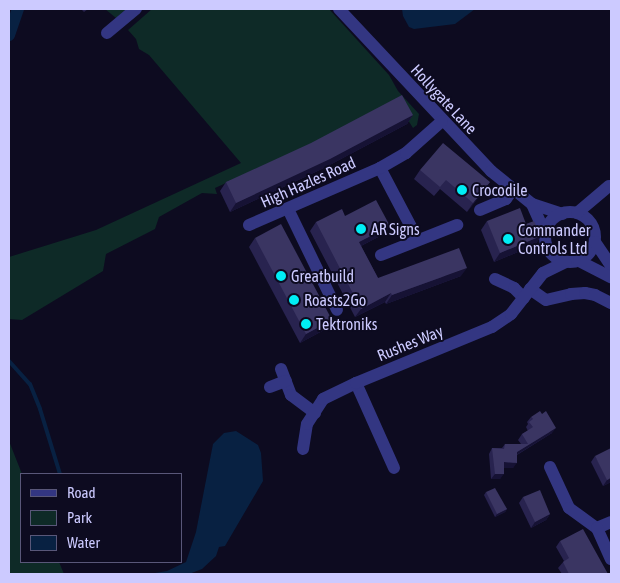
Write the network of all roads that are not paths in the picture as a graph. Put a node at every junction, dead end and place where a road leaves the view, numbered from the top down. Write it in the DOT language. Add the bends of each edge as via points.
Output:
graph roads {
  1 [pos="136,9"];
  2 [pos="339,9"];
  3 [pos="107,33"];
  4 [pos="442,121"];
  5 [pos="380,168"];
  6 [pos="513,189"];
  7 [pos="532,204"];
  8 [pos="288,209"];
  9 [pos="480,210"];
  10 [pos="577,213"];
  11 [pos="562,214"];
  12 [pos="248,225"];
  13 [pos="457,225"];
  14 [pos="592,226"];
  15 [pos="545,233"];
  16 [pos="418,240"];
  17 [pos="595,242"];
  18 [pos="548,249"];
  19 [pos="381,255"];
  20 [pos="572,261"];
  21 [pos="611,266"];
  22 [pos="543,273"];
  23 [pos="611,277"];
  24 [pos="495,279"];
  25 [pos="527,294"];
  26 [pos="611,304"];
  27 [pos="337,310"];
  28 [pos="356,383"];
  29 [pos="270,387"];
  30 [pos="315,413"];
  31 [pos="303,449"];
  32 [pos="550,467"];
  33 [pos="394,468"];
  34 [pos="611,522"];
  35 [pos="597,528"];
  36 [pos="611,559"];
  1 -- 3 [label="street"];
  2 -- 4 [label="street, Hollygate Lane"];
  4 -- 5 [label="street, High Hazles Road" via="406,153"];
  4 -- 6 [label="street, Hollygate Lane"];
  5 -- 8 [label="street, High Hazles Road"];
  5 -- 16 [label="street, High Hazles Road"];
  6 -- 7 [label="street, Hollygate Lane"];
  6 -- 9 [label="street" via="506,199"];
  7 -- 11 [label="street, Hollygate Lane"];
  7 -- 15 [label="street, Hollygate Lane"];
  8 -- 12 [label="street, High Hazles Road"];
  8 -- 27 [label="street"];
  10 -- 11 [label="street, Hollygate Lane"];
  10 -- 14 [label="street"];
  10 -- 14 [label="street" via="605,190"];
  11 -- 15 [label="street" via="551,221"];
  13 -- 16 [label="street"];
  14 -- 17 [label="street"];
  15 -- 18 [label="street, Hollygate Lane"];
  16 -- 19 [label="street"];
  17 -- 20 [label="street" via="589,253"];
  17 -- 21 [label="street"];
  18 -- 20 [label="street" via="554,257"];
  18 -- 22 [label="street"];
  20 -- 22 [label="street"];
  20 -- 23 [label="street"];
  22 -- 25 [label="street, Rushes Way"];
  24 -- 25 [label="street"];
  25 -- 26 [label="street" via="546,300 571,294 595,295"];
  25 -- 28 [label="street, Rushes Way" via="512,314 492,327"];
  28 -- 30 [label="street, Rushes Way" via="323,399"];
  28 -- 33 [label="street"];
  29 -- 30 [label="street" via="284,375 291,395"];
  30 -- 31 [label="street, Rushes Way" via="307,424"];
  32 -- 35 [label="street" via="569,508"];
  34 -- 35 [label="street"];
  35 -- 36 [label="street"];
}
